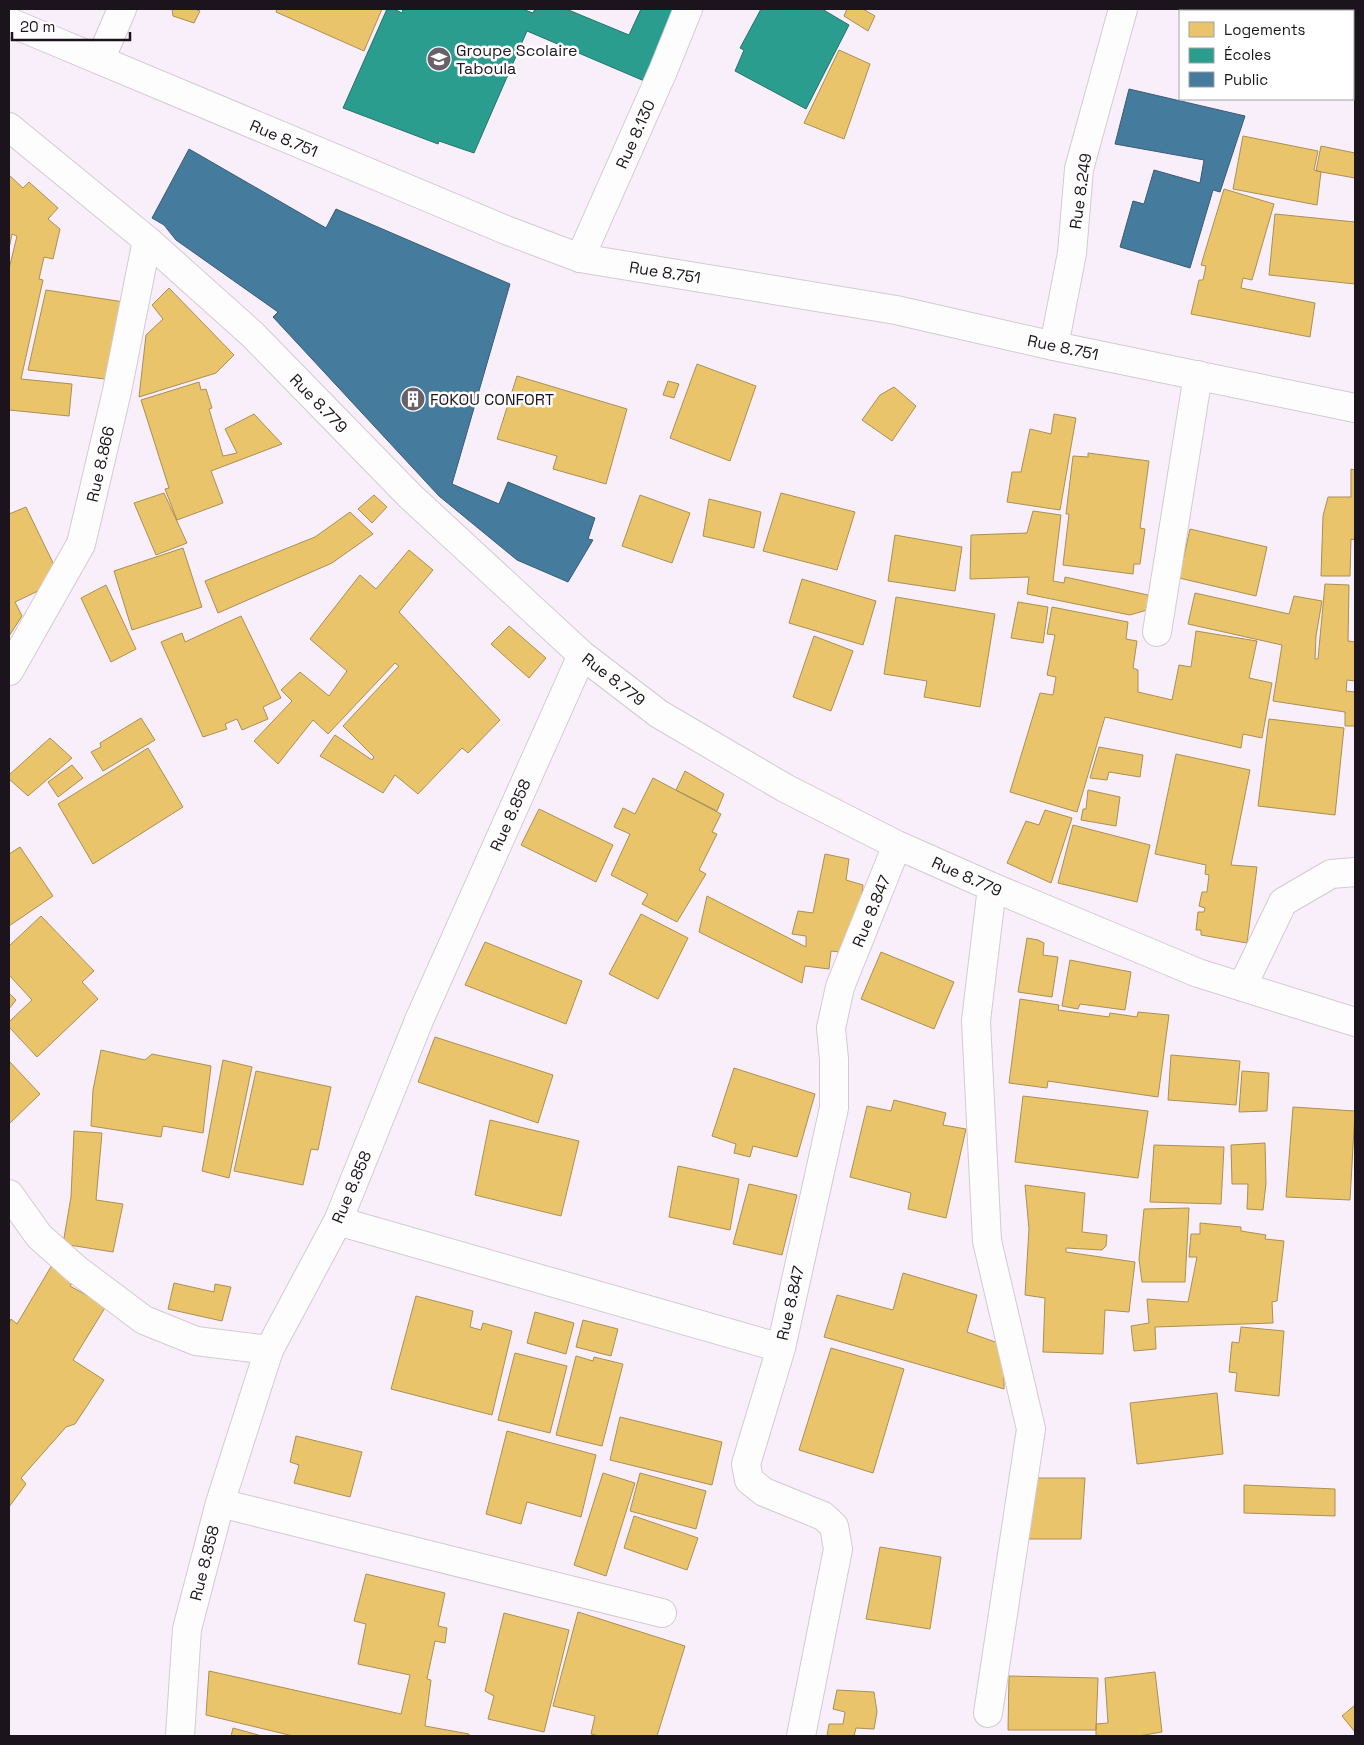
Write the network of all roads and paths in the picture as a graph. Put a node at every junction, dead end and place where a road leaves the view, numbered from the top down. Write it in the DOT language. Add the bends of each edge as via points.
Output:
graph roads {
  1 [pos="122,9"];
  2 [pos="688,9"];
  3 [pos="1123,9"];
  4 [pos="9,22"];
  5 [pos="100,60"];
  6 [pos="9,127"];
  7 [pos="147,240"];
  8 [pos="580,258"];
  9 [pos="1054,346"];
  10 [pos="1198,375"];
  11 [pos="1355,408"];
  12 [pos="1157,632"];
  13 [pos="582,655"];
  14 [pos="9,671"];
  15 [pos="897,845"];
  16 [pos="1355,872"];
  17 [pos="992,887"];
  18 [pos="1242,987"];
  19 [pos="1355,1022"];
  20 [pos="9,1194"];
  21 [pos="338,1221"];
  22 [pos="781,1348"];
  23 [pos="269,1350"];
  24 [pos="220,1503"];
  25 [pos="662,1613"];
  26 [pos="988,1714"];
  27 [pos="180,1736"];
  28 [pos="801,1736"];
  1 -- 5 [label="street"];
  2 -- 8 [label="street, Rue 8.130"];
  3 -- 9 [label="street, Rue 8.249" via="1079,169 1072,253"];
  4 -- 5 [label="street, Rue 8.751"];
  5 -- 8 [label="street, Rue 8.751"];
  6 -- 7 [label="street, Rue 8.779"];
  7 -- 13 [label="street, Rue 8.779" via="252,334 410,496"];
  7 -- 14 [label="street, Rue 8.866" via="117,391 81,544"];
  8 -- 9 [label="street, Rue 8.751" via="896,310"];
  9 -- 10 [label="street, Rue 8.751"];
  10 -- 11 [label="street, Rue 8.751"];
  10 -- 12 [label="street"];
  13 -- 15 [label="street, Rue 8.779" via="659,714 785,788"];
  13 -- 21 [label="street, Rue 8.858" via="420,1018"];
  15 -- 17 [label="street, Rue 8.779"];
  15 -- 22 [label="street, Rue 8.847" via="838,995 831,1028 834,1108"];
  16 -- 18 [label="street" via="1331,874 1283,902"];
  17 -- 18 [label="street, Rue 8.779" via="1198,973"];
  17 -- 26 [label="street" via="976,1021 987,1240 1031,1429"];
  18 -- 19 [label="street, Rue 8.779"];
  20 -- 23 [label="street" via="39,1236 76,1269 144,1320 196,1341"];
  21 -- 22 [label="street, Rue 8.847"];
  21 -- 23 [label="street, Rue 8.858"];
  22 -- 28 [label="street" via="746,1464 749,1480 764,1492 823,1516 834,1526 838,1548"];
  23 -- 24 [label="street, Rue 8.858"];
  24 -- 25 [label="street"];
  24 -- 27 [label="street, Rue 8.858" via="187,1629"];
}
